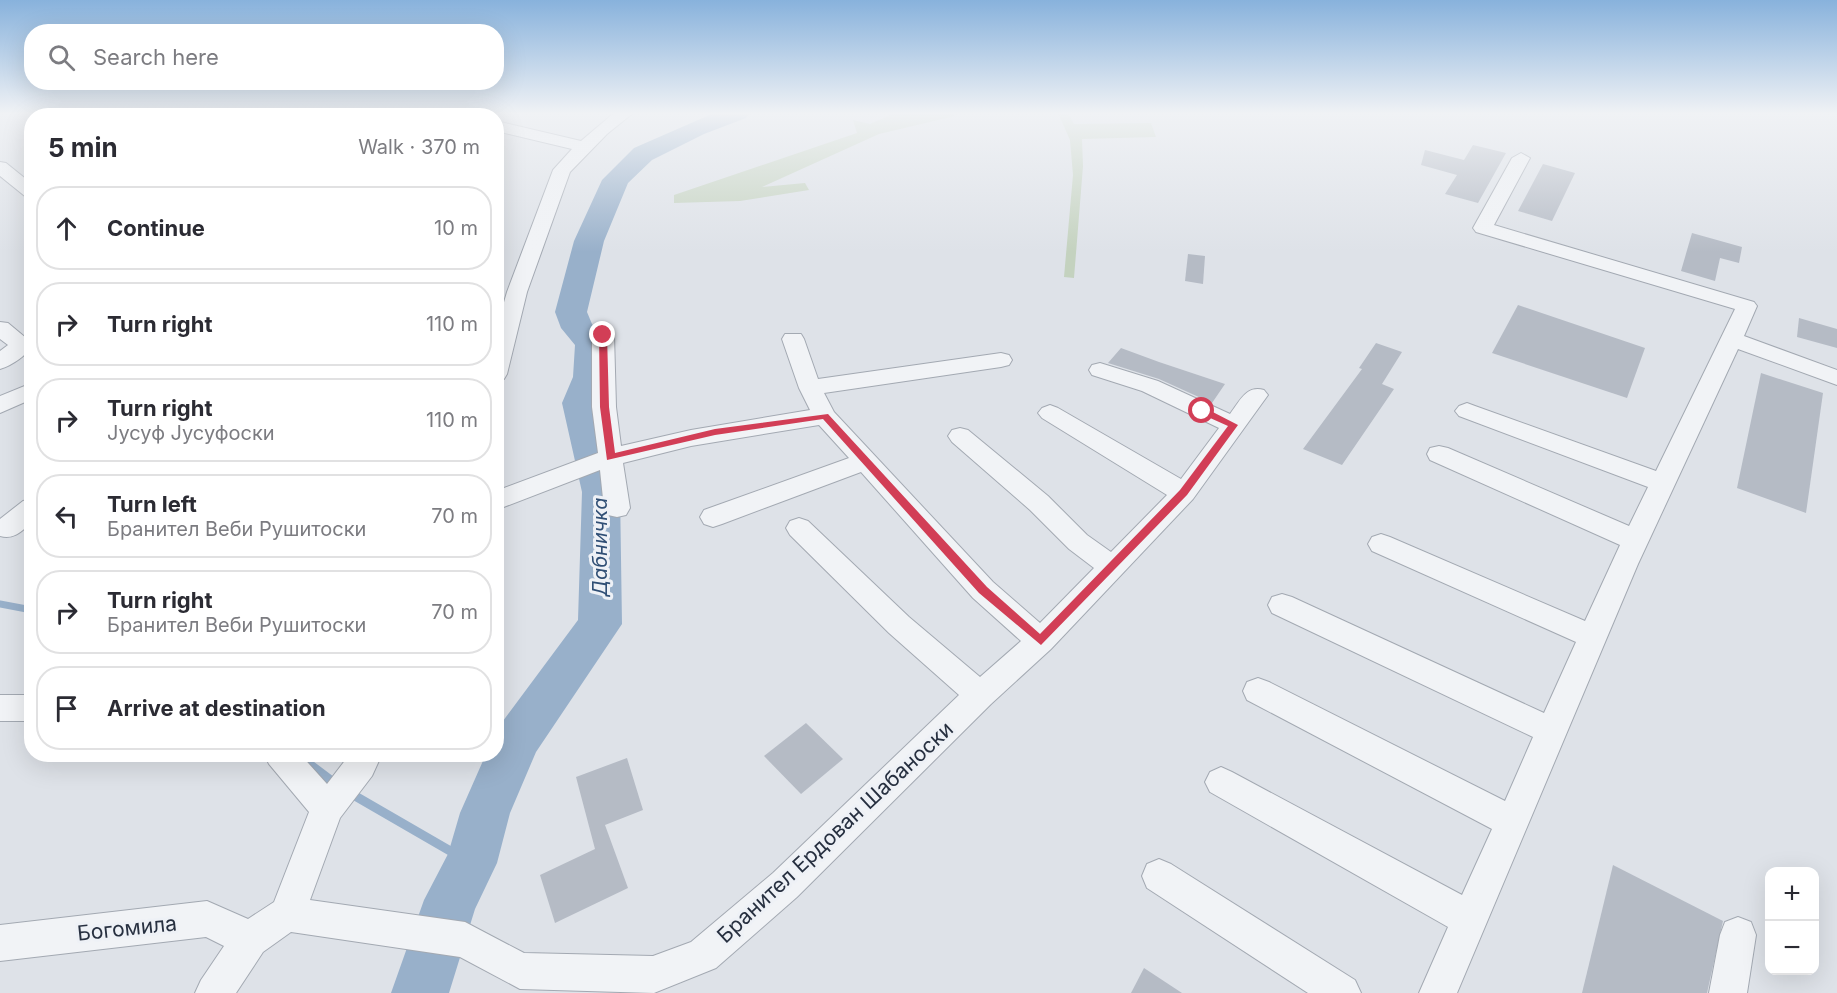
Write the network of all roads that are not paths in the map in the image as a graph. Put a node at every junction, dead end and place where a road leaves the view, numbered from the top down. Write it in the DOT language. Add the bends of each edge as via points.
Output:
graph roads {
  1 [pos="573,159"];
  2 [pos="1520,159"];
  3 [pos="2,170"];
  4 [pos="24,187"];
  5 [pos="0,328"];
  6 [pos="603,335"];
  7 [pos="794,339"];
  8 [pos="1732,339"];
  9 [pos="504,343"];
  10 [pos="1001,360"];
  11 [pos="0,362"];
  12 [pos="1100,370"];
  13 [pos="1837,378"];
  14 [pos="810,388"];
  15 [pos="1256,395"];
  16 [pos="1467,411"];
  17 [pos="1050,413"];
  18 [pos="825,416"];
  19 [pos="1234,425"];
  20 [pos="960,436"];
  21 [pos="1438,454"];
  22 [pos="611,458"];
  23 [pos="866,461"];
  24 [pos="1663,483"];
  25 [pos="1184,493"];
  26 [pos="504,498"];
  27 [pos="617,507"];
  28 [pos="24,514"];
  29 [pos="713,517"];
  30 [pos="7,528"];
  31 [pos="800,528"];
  32 [pos="1635,540"];
  33 [pos="1381,543"];
  34 [pos="1112,567"];
  35 [pos="1282,604"];
  36 [pos="1593,637"];
  37 [pos="1041,640"];
  38 [pos="1258,691"];
  39 [pos="980,695"];
  40 [pos="0,708"];
  41 [pos="24,708"];
  42 [pos="1552,731"];
  43 [pos="287,762"];
  44 [pos="362,762"];
  45 [pos="1221,782"];
  46 [pos="327,809"];
  47 [pos="1512,822"];
  48 [pos="1159,876"];
  49 [pos="287,914"];
  50 [pos="1470,919"];
  51 [pos="1738,935"];
  52 [pos="250,939"];
  53 [pos="0,942"];
  54 [pos="521,982"];
  55 [pos="653,984"];
  56 [pos="214,993"];
  57 [pos="1342,993"];
  58 [pos="1438,993"];
  59 [pos="1728,993"];
  1 -- 9 [label="street" via="562,170 517,292"];
  2 -- 8 [label="street" via="1483,228 1747,306"];
  3 -- 4 [label="street"];
  5 -- 11 [label="street" via="22,345"];
  6 -- 22 [label="street" via="604,407"];
  7 -- 14 [label="street"];
  8 -- 13 [label="street"];
  8 -- 24 [label="street"];
  10 -- 14 [label="street"];
  12 -- 19 [label="street" via="1150,386"];
  14 -- 18 [label="street"];
  15 -- 19 [label="street, Бранител Ердован Шабаноски"];
  16 -- 24 [label="street"];
  17 -- 25 [label="street"];
  18 -- 22 [label="street" via="715,432"];
  18 -- 23 [label="street"];
  19 -- 25 [label="street, Бранител Ердован Шабаноски"];
  20 -- 34 [label="street" via="1078,542"];
  21 -- 32 [label="street"];
  22 -- 26 [label="street"];
  22 -- 27 [label="street"];
  23 -- 29 [label="street"];
  23 -- 37 [label="street" via="983,590"];
  24 -- 32 [label="street"];
  25 -- 34 [label="street, Бранител Ердован Шабаноски"];
  28 -- 30 [label="street"];
  31 -- 39 [label="street" via="899,625"];
  32 -- 36 [label="street"];
  33 -- 36 [label="street"];
  34 -- 37 [label="street, Бранител Ердован Шабаноски"];
  35 -- 42 [label="street"];
  36 -- 42 [label="street"];
  37 -- 39 [label="street, Бранител Ердован Шабаноски"];
  38 -- 47 [label="street"];
  39 -- 55 [label="street, Бранител Ердован Шабаноски" via="757,909 703,955"];
  40 -- 41 [label="street"];
  42 -- 47 [label="street"];
  43 -- 46 [label="street"];
  44 -- 46 [label="street"];
  45 -- 50 [label="street"];
  46 -- 49 [label="street"];
  47 -- 50 [label="street"];
  48 -- 57 [label="street"];
  49 -- 52 [label="street"];
  49 -- 54 [label="street, Бранител Ердован Шабаноски" via="465,940"];
  50 -- 58 [label="street"];
  51 -- 59 [label="street"];
  52 -- 53 [label="street, Богомила" via="207,919"];
  52 -- 56 [label="street"];
  54 -- 55 [label="street, Бранител Ердован Шабаноски"];
}
